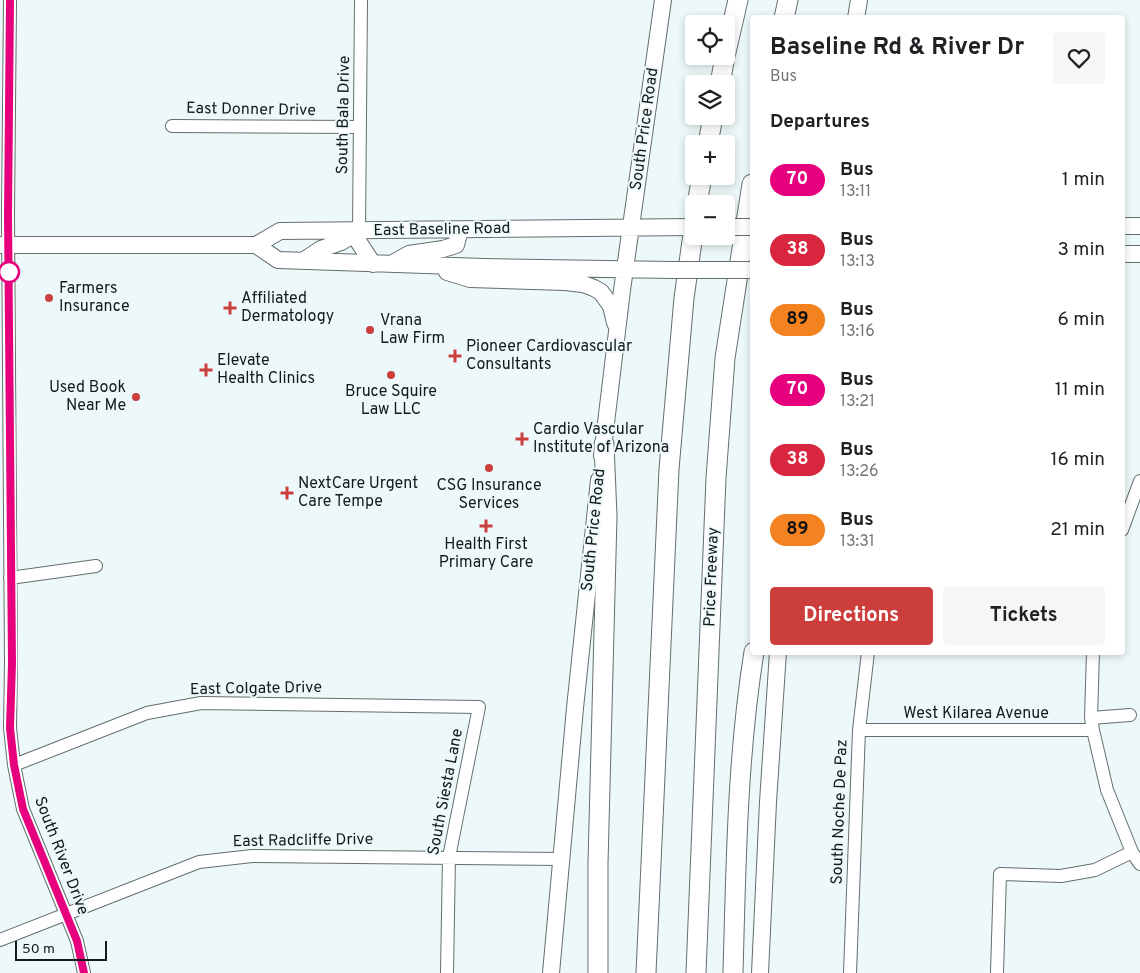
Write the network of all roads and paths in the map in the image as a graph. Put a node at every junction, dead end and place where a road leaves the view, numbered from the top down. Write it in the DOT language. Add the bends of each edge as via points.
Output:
graph roads {
  1 [pos="10,0"];
  2 [pos="361,0"];
  3 [pos="663,0"];
  4 [pos="738,0"];
  5 [pos="788,0"];
  6 [pos="859,0"];
  7 [pos="735,15"];
  8 [pos="785,15"];
  9 [pos="856,15"];
  10 [pos="5,56"];
  11 [pos="172,126"];
  12 [pos="360,128"];
  13 [pos="750,197"];
  14 [pos="1125,226"];
  15 [pos="1140,226"];
  16 [pos="685,227"];
  17 [pos="735,227"];
  18 [pos="750,227"];
  19 [pos="630,228"];
  20 [pos="460,230"];
  21 [pos="359,231"];
  22 [pos="5,245"];
  23 [pos="256,245"];
  24 [pos="691,245"];
  25 [pos="1125,254"];
  26 [pos="1140,254"];
  27 [pos="303,261"];
  28 [pos="373,264"];
  29 [pos="391,264"];
  30 [pos="421,265"];
  31 [pos="625,270"];
  32 [pos="750,270"];
  33 [pos="616,341"];
  34 [pos="5,352"];
  35 [pos="604,444"];
  36 [pos="1140,481"];
  37 [pos="1137,496"];
  38 [pos="5,507"];
  39 [pos="1125,523"];
  40 [pos="96,566"];
  41 [pos="10,578"];
  42 [pos="754,655"];
  43 [pos="778,655"];
  44 [pos="868,655"];
  45 [pos="1093,655"];
  46 [pos="6,663"];
  47 [pos="479,707"];
  48 [pos="1130,715"];
  49 [pos="1092,724"];
  50 [pos="860,730"];
  51 [pos="14,765"];
  52 [pos="1132,852"];
  53 [pos="449,857"];
  54 [pos="561,859"];
  55 [pos="1140,864"];
  56 [pos="66,913"];
  57 [pos="0,940"];
  58 [pos="84,973"];
  59 [pos="447,973"];
  60 [pos="551,973"];
  61 [pos="598,973"];
  62 [pos="646,973"];
  63 [pos="696,973"];
  64 [pos="733,973"];
  65 [pos="760,973"];
  66 [pos="850,973"];
  67 [pos="997,973"];
  1 -- 10 [label="street, South River Drive"];
  2 -- 12 [label="street, South Bala Drive"];
  3 -- 19 [label="main road, South Price Road"];
  4 -- 7 [label="highway"];
  5 -- 8 [label="highway"];
  6 -- 9 [label="main road"];
  10 -- 22 [label="street, South River Drive"];
  11 -- 12 [label="street, East Donner Drive"];
  12 -- 21 [label="street, South Bala Drive"];
  13 -- 63 [label="highway, Price Freeway" via="725,358 717,469"];
  14 -- 15 [label="main road"];
  16 -- 19 [label="main road, East Baseline Road"];
  17 -- 18 [label="main road, bridge"];
  19 -- 20 [label="main road, East Baseline Road"];
  19 -- 31 [label="main road, South Price Road"];
  20 -- 21 [label="main road, East Baseline Road"];
  20 -- 29 [label="main road" via="456,244 409,254"];
  21 -- 23 [label="main road, East Baseline Road" via="280,231"];
  21 -- 27 [label="main road"];
  21 -- 28 [label="main road" via="358,241"];
  22 -- 23 [label="main road"];
  22 -- 34 [label="street, South River Drive"];
  23 -- 27 [label="main road, East Baseline Road" via="278,260"];
  24 -- 62 [label="highway" via="669,469"];
  25 -- 26 [label="main road"];
  27 -- 28 [label="main road, East Baseline Road"];
  28 -- 29 [label="main road, East Baseline Road"];
  29 -- 30 [label="main road, East Baseline Road"];
  30 -- 31 [label="main road, East Baseline Road"];
  30 -- 33 [label="main road" via="470,279 565,282 594,288 611,306"];
  31 -- 32 [label="main road, East Baseline Road, bridge"];
  31 -- 33 [label="main road, South Price Road"];
  33 -- 35 [label="main road, South Price Road"];
  34 -- 38 [label="street, South River Drive"];
  35 -- 54 [label="main road, South Price Road"];
  35 -- 61 [label="highway" via="607,516"];
  36 -- 37 [label="street"];
  37 -- 39 [label="street"];
  38 -- 41 [label="street, South River Drive"];
  40 -- 41 [label="street"];
  41 -- 46 [label="street, South River Drive"];
  42 -- 64 [label="highway" via="739,798"];
  43 -- 65 [label="main road"];
  44 -- 50 [label="street, South Noche De Paz"];
  45 -- 49 [label="street"];
  46 -- 51 [label="street, South River Drive"];
  47 -- 51 [label="street, East Colgate Drive" via="201,703 147,713"];
  47 -- 53 [label="street, South Siesta Lane"];
  48 -- 49 [label="street, West Kilarea Avenue"];
  49 -- 50 [label="street, West Kilarea Avenue"];
  49 -- 52 [label="street" via="1107,790"];
  50 -- 66 [label="street, South Noche De Paz"];
  51 -- 56 [label="street, South River Drive" via="23,809"];
  52 -- 55 [label="street"];
  52 -- 67 [label="street" via="1095,870 1061,876 1000,874"];
  53 -- 54 [label="street, East Radcliffe Drive"];
  53 -- 56 [label="street, East Radcliffe Drive" via="252,856 199,862"];
  53 -- 59 [label="street, South Siesta Lane"];
  54 -- 60 [label="main road, South Price Road"];
  56 -- 57 [label="street, East Radcliffe Drive"];
  56 -- 58 [label="street, South River Drive"];
}
